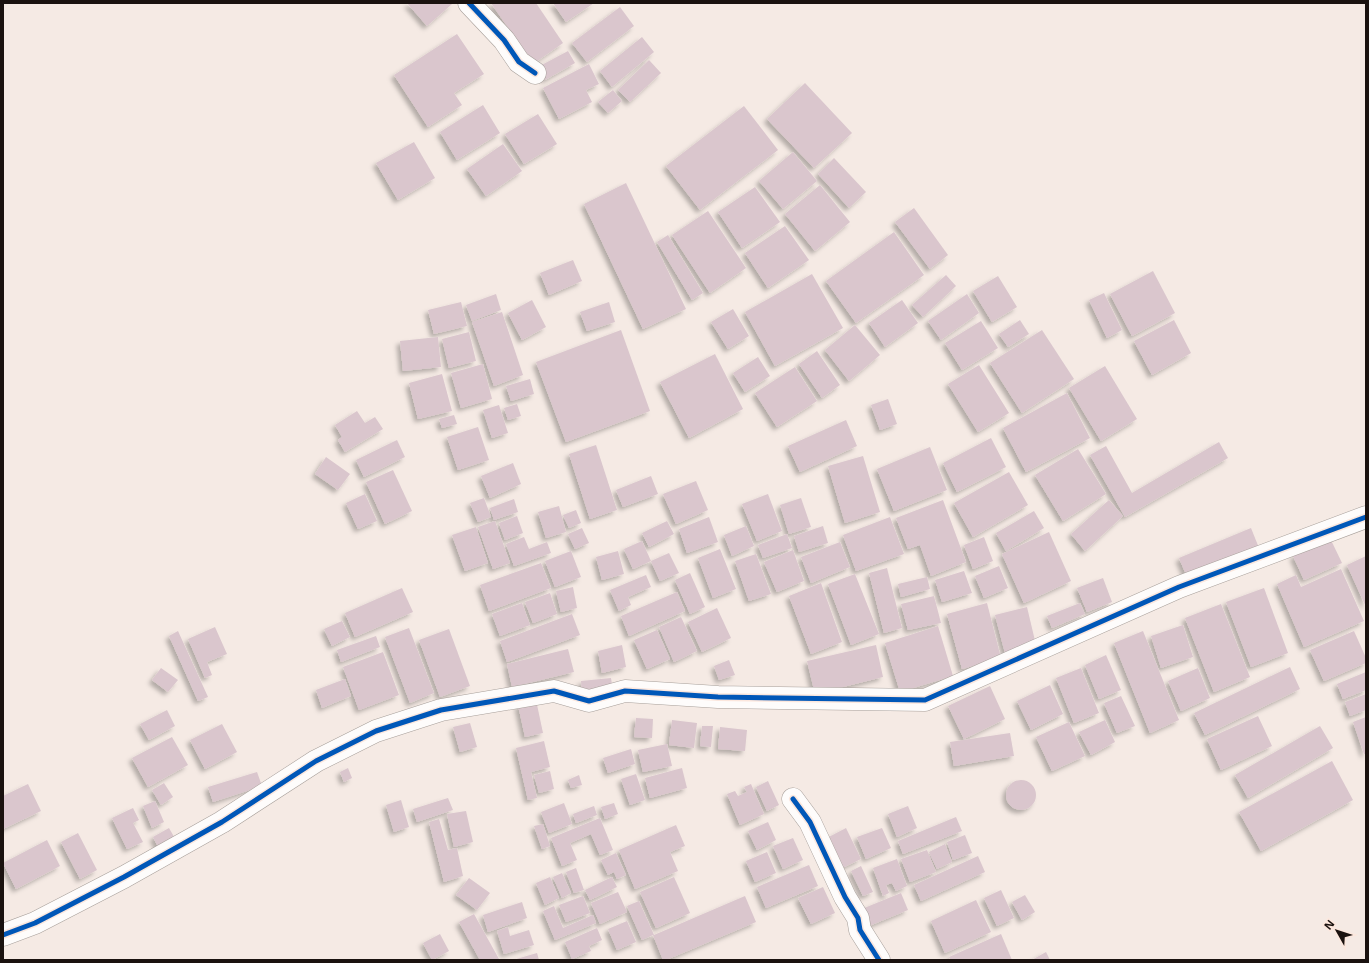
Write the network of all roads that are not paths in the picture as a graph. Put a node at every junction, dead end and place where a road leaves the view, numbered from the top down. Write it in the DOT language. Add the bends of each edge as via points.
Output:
graph roads {
  1 [pos="469,3"];
  2 [pos="535,72"];
  3 [pos="1366,517"];
  4 [pos="793,799"];
  5 [pos="3,935"];
  6 [pos="879,960"];
  1 -- 2 [label="street" via="504,40 519,62"];
  3 -- 5 [label="street" via="1179,587 925,700 718,697 625,691 589,701 554,691 441,710 376,731 316,761 222,822 124,877 35,923"];
  4 -- 6 [label="street" via="810,822 845,897 858,918 860,930"];
}
